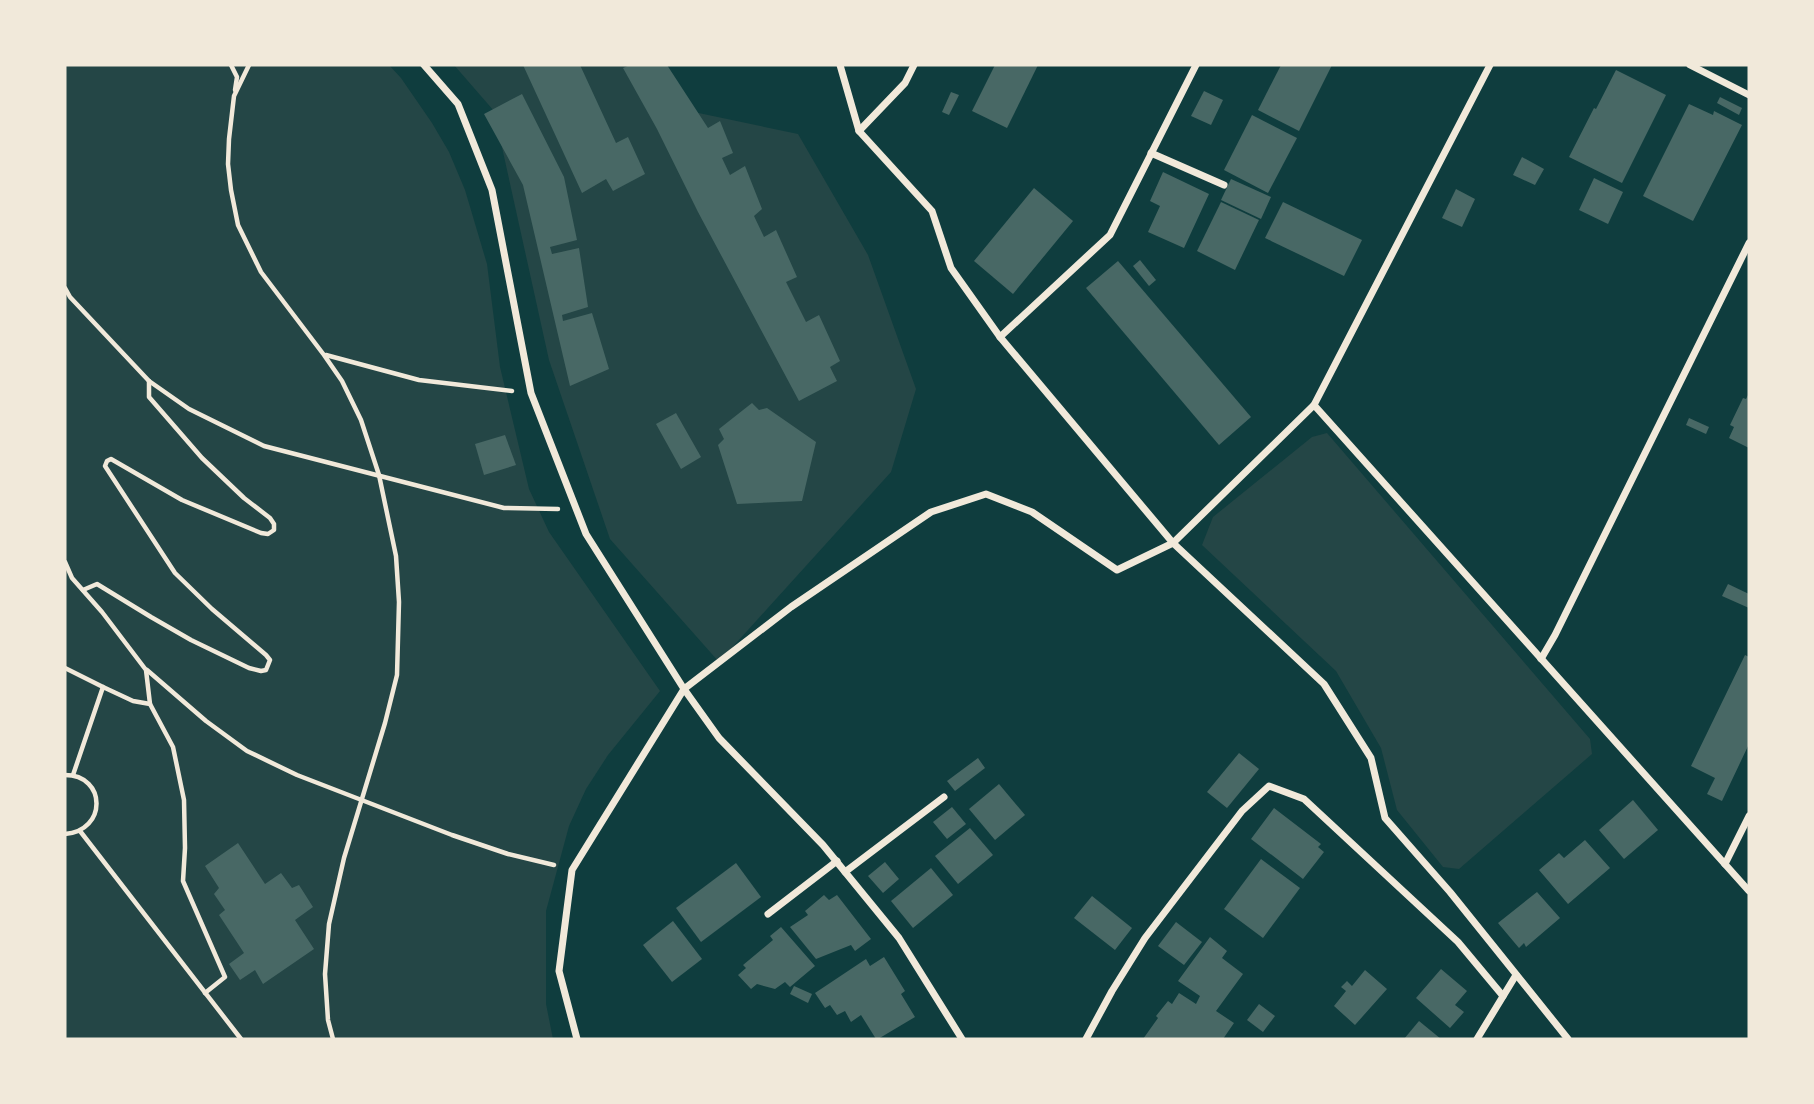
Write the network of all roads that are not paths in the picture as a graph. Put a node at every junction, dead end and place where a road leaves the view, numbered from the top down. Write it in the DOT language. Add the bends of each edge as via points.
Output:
graph roads {
  1 [pos="424,65"];
  2 [pos="840,65"];
  3 [pos="914,65"];
  4 [pos="1196,65"];
  5 [pos="1490,65"];
  6 [pos="1690,65"];
  7 [pos="1749,95"];
  8 [pos="859,131"];
  9 [pos="1151,153"];
  10 [pos="1224,185"];
  11 [pos="1749,243"];
  12 [pos="1000,337"];
  13 [pos="1314,405"];
  14 [pos="1173,543"];
  15 [pos="1541,659"];
  16 [pos="684,688"];
  17 [pos="944,797"];
  18 [pos="1749,816"];
  19 [pos="836,861"];
  20 [pos="1726,864"];
  21 [pos="845,872"];
  22 [pos="1749,891"];
  23 [pos="768,914"];
  24 [pos="1516,975"];
  25 [pos="1503,996"];
  26 [pos="577,1039"];
  27 [pos="962,1039"];
  28 [pos="1086,1039"];
  29 [pos="1477,1039"];
  30 [pos="1568,1039"];
  1 -- 16 [label="street" via="458,104 492,190 531,393 586,534"];
  2 -- 8 [label="street"];
  3 -- 8 [label="street" via="905,83"];
  4 -- 9 [label="street"];
  5 -- 13 [label="street"];
  6 -- 7 [label="street"];
  8 -- 12 [label="street" via="932,211 951,268"];
  9 -- 10 [label="street"];
  9 -- 12 [label="street" via="1110,235"];
  11 -- 15 [label="street"];
  12 -- 14 [label="street"];
  13 -- 14 [label="street"];
  13 -- 15 [label="street"];
  14 -- 16 [label="street" via="1117,570 1032,512 986,494 931,512 791,607"];
  14 -- 24 [label="street" via="1324,684 1371,758 1385,818"];
  15 -- 20 [label="street"];
  16 -- 19 [label="street" via="719,738"];
  16 -- 26 [label="street" via="572,870 559,971"];
  17 -- 21 [label="street"];
  18 -- 20 [label="street"];
  19 -- 21 [label="street"];
  19 -- 23 [label="street"];
  20 -- 22 [label="street"];
  21 -- 27 [label="street" via="899,938"];
  24 -- 25 [label="street"];
  24 -- 30 [label="street"];
  25 -- 28 [label="street" via="1458,942 1304,799 1269,786 1242,811 1145,938"];
  25 -- 29 [label="street"];
}
